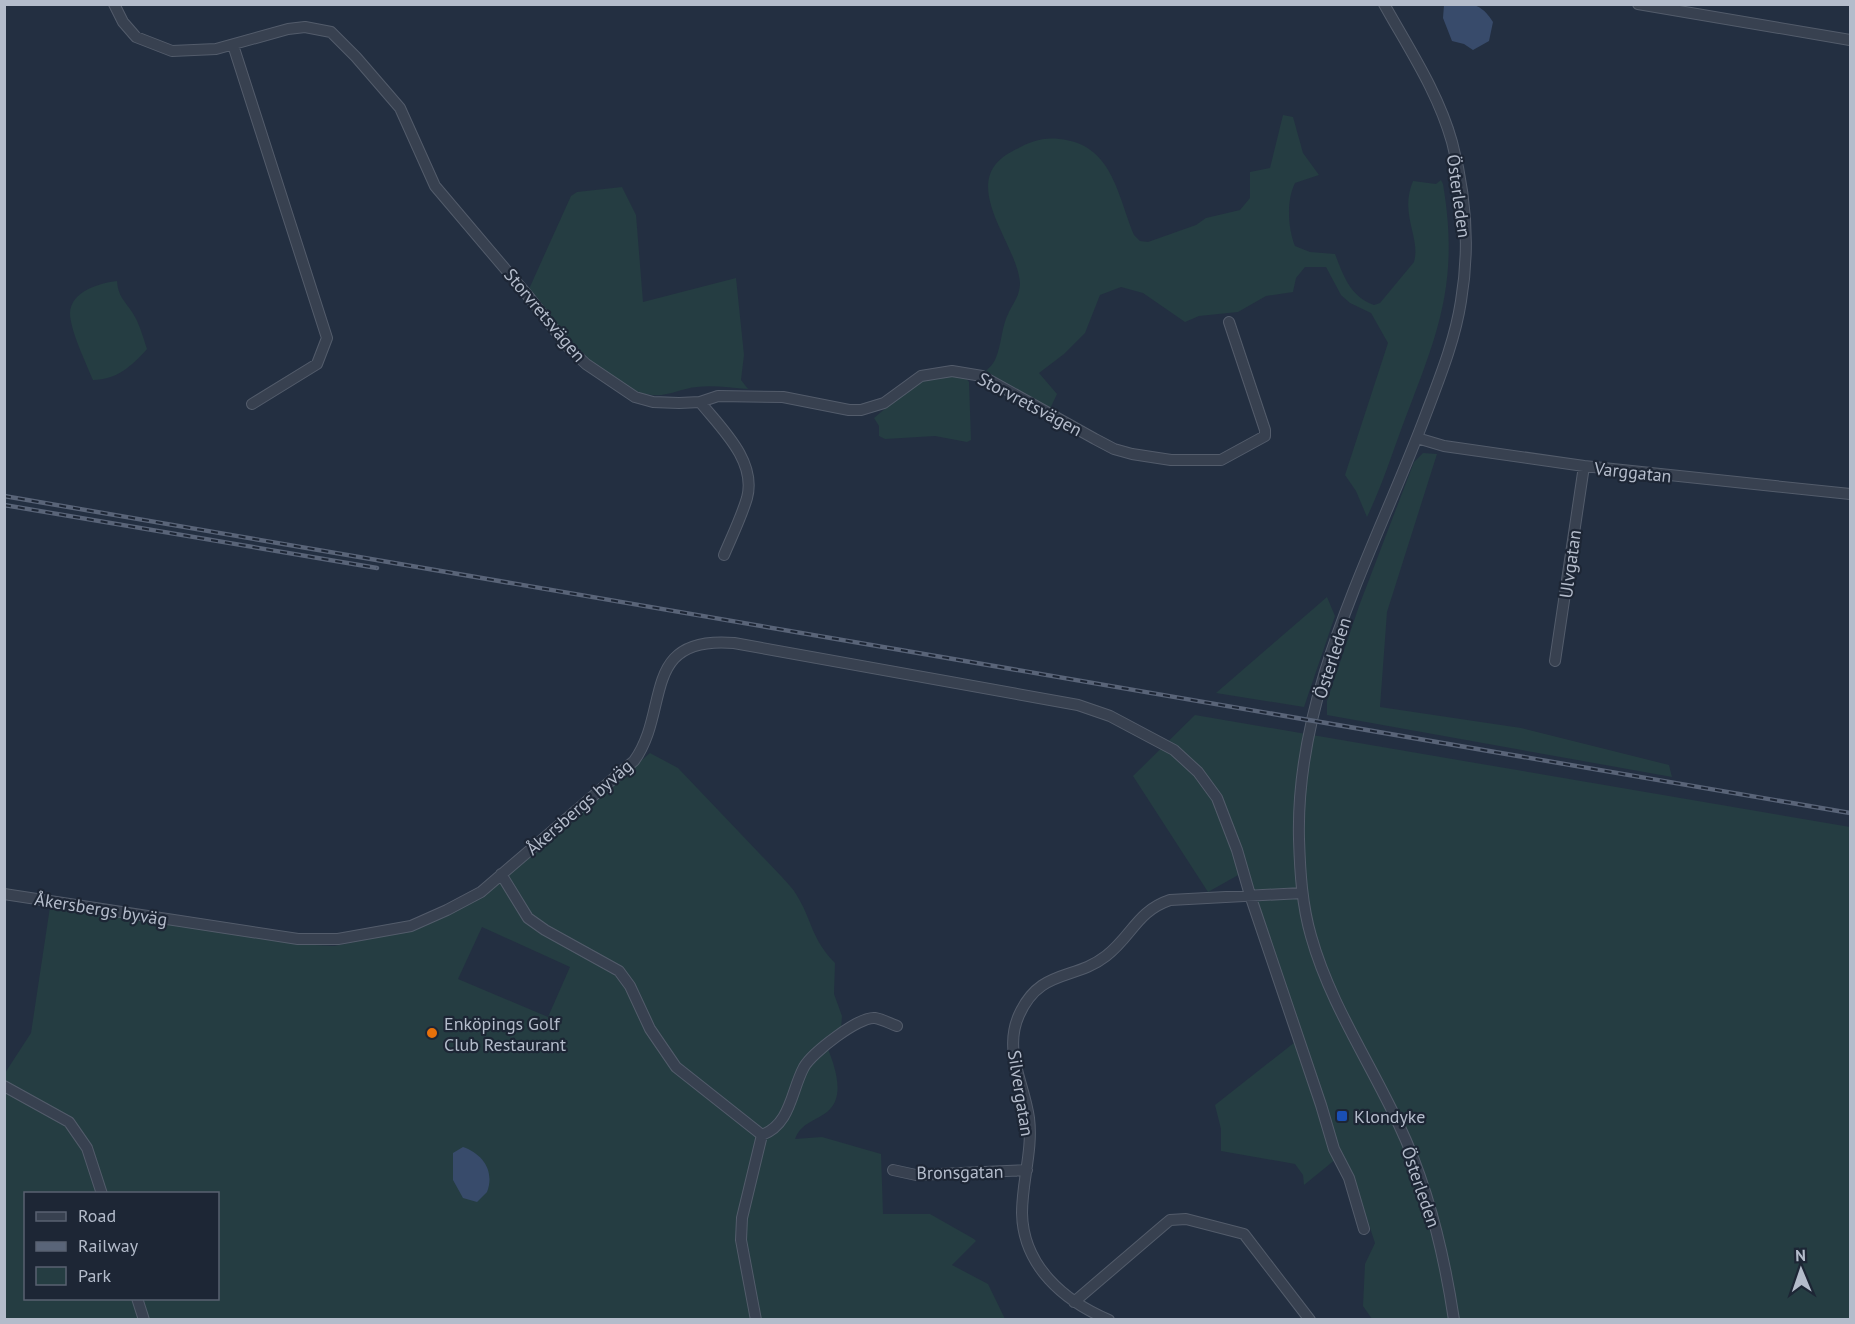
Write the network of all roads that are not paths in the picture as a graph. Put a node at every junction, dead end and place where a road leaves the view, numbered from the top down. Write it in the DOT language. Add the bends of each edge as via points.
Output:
graph roads {
  1 [pos="114,4"];
  2 [pos="1384,4"];
  3 [pos="1638,4"];
  4 [pos="1851,40"];
  5 [pos="233,45"];
  6 [pos="1229,322"];
  7 [pos="700,402"];
  8 [pos="252,404"];
  9 [pos="1417,438"];
  10 [pos="1584,466"];
  11 [pos="1851,494"];
  12 [pos="724,555"];
  13 [pos="1555,661"];
  14 [pos="501,874"];
  15 [pos="1302,893"];
  16 [pos="4,894"];
  17 [pos="1250,896"];
  18 [pos="897,1026"];
  19 [pos="4,1086"];
  20 [pos="762,1135"];
  21 [pos="893,1170"];
  22 [pos="1027,1170"];
  23 [pos="101,1192"];
  24 [pos="1364,1229"];
  25 [pos="137,1300"];
  26 [pos="1074,1302"];
  27 [pos="144,1320"];
  28 [pos="756,1320"];
  29 [pos="1109,1320"];
  30 [pos="1310,1320"];
  31 [pos="1454,1320"];
  1 -- 5 [label="street, Storvretsvägen" via="129,31 146,43 185,52"];
  2 -- 9 [label="street, Österleden" via="1417,60 1444,119 1465,213 1465,268 1457,322"];
  3 -- 4 [label="street"];
  5 -- 7 [label="street, Storvretsvägen" via="305,27 336,36 400,108 435,186 567,347 635,397 653,402"];
  5 -- 8 [label="street" via="327,338 317,364"];
  6 -- 7 [label="street, Storvretsvägen" via="1265,436 1221,460 1171,460 1114,449 982,376 952,370 921,376 884,403 861,410 783,398 718,396"];
  7 -- 12 [label="street" via="725,430 748,473 747,496"];
  9 -- 10 [label="street, Varggatan" via="1444,446"];
  9 -- 15 [label="street, Österleden" via="1347,612 1318,702 1301,799"];
  10 -- 11 [label="street, Varggatan"];
  10 -- 13 [label="street, Ulvgatan"];
  14 -- 16 [label="street, Åkersbergs byväg" via="481,892 418,924 316,940"];
  14 -- 17 [label="street, Åkersbergs byväg" via="634,761 646,741 668,666 693,645 716,641 1048,698 1110,716 1174,750 1198,772 1228,825"];
  14 -- 20 [label="street" via="528,918 619,971 676,1067"];
  15 -- 17 [label="street, Silvergatan"];
  15 -- 31 [label="street, Österleden" via="1322,972 1399,1125 1416,1168 1440,1240"];
  17 -- 22 [label="street, Silvergatan" via="1170,900 1156,905 1144,912 1104,958 1051,978 1032,995 1018,1017 1013,1044 1029,1121"];
  17 -- 24 [label="street, Åkersbergs byväg"];
  18 -- 20 [label="street" via="876,1018 862,1020 813,1056 801,1074 783,1120"];
  19 -- 23 [label="street" via="69,1122 87,1148"];
  20 -- 28 [label="street" via="742,1218 741,1240"];
  21 -- 22 [label="street, Bronsgatan" via="916,1175"];
  22 -- 26 [label="street, Silvergatan" via="1022,1212 1032,1255 1046,1277"];
  25 -- 27 [label="street"];
  26 -- 29 [label="street, Silvergatan"];
  26 -- 30 [label="street" via="1170,1220 1186,1219 1244,1234"];
}
